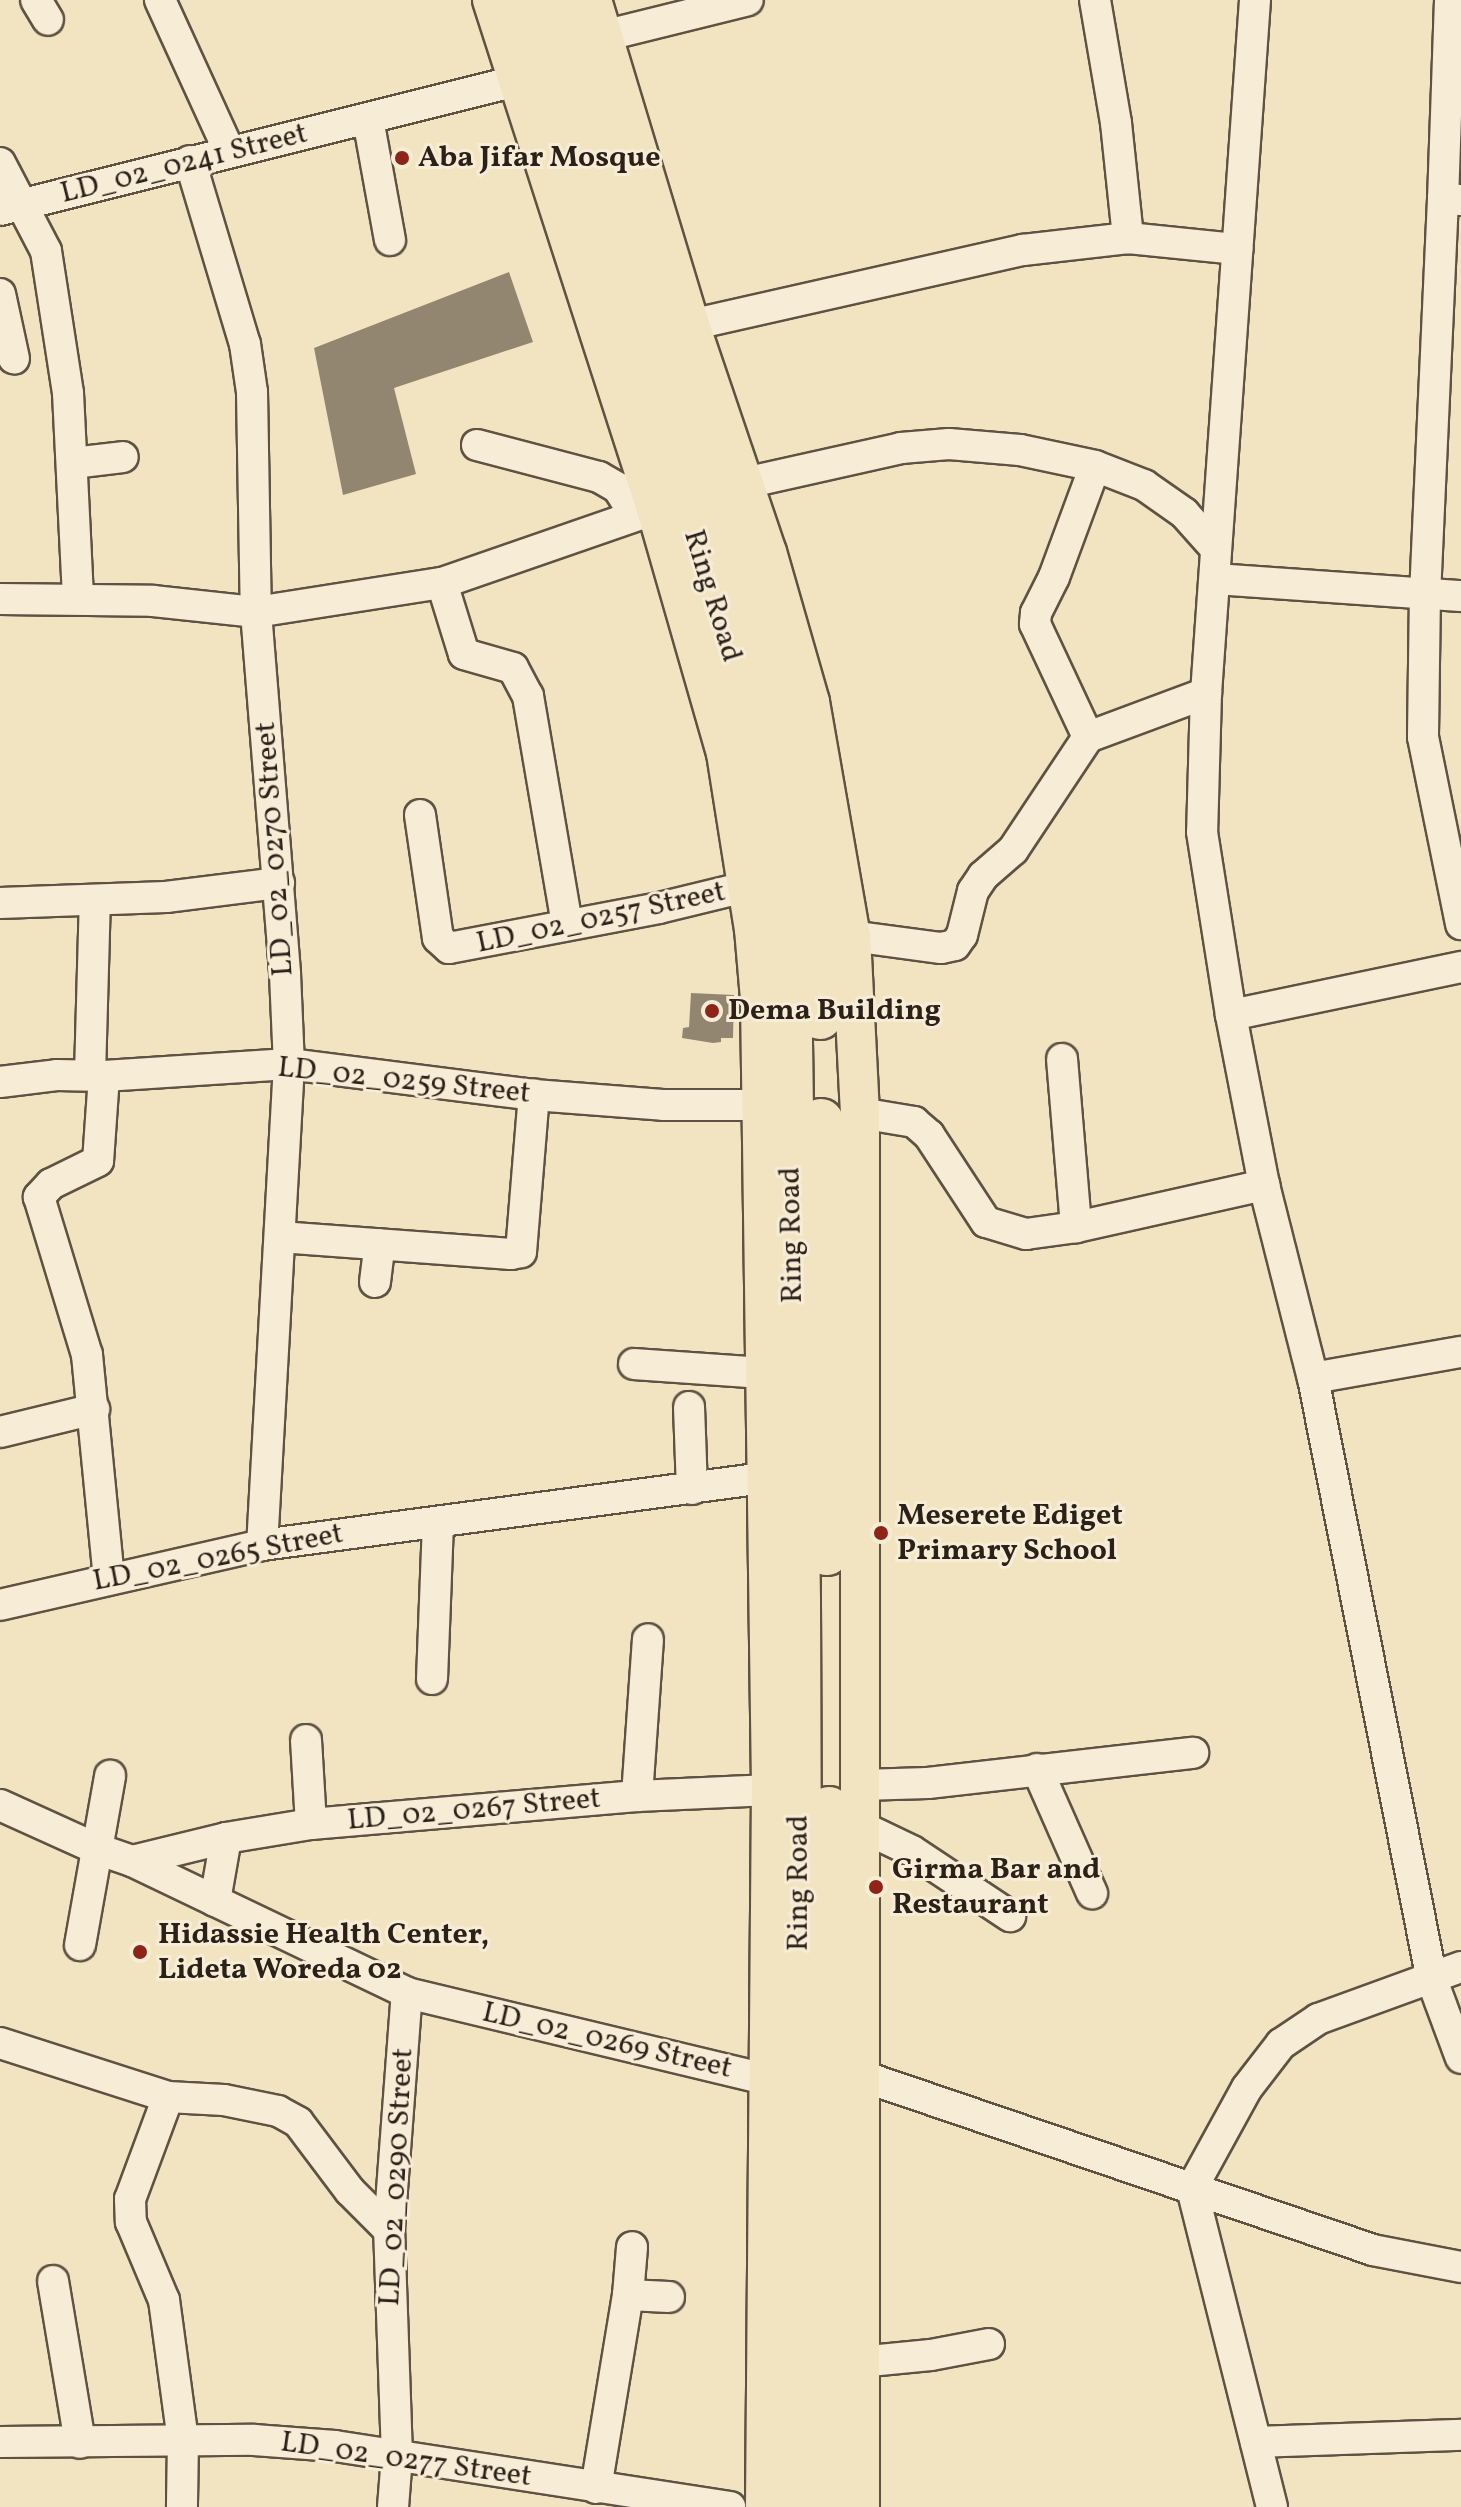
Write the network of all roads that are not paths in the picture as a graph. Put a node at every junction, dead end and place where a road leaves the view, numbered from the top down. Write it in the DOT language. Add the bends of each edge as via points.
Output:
graph roads {
  1 [pos="160,0"];
  2 [pos="492,0"];
  3 [pos="524,0"];
  4 [pos="560,0"];
  5 [pos="592,0"];
  6 [pos="748,0"];
  7 [pos="1095,0"];
  8 [pos="1255,0"];
  9 [pos="1450,0"];
  10 [pos="603,36"];
  11 [pos="516,81"];
  12 [pos="368,119"];
  13 [pos="229,151"];
  14 [pos="190,161"];
  15 [pos="0,163"];
  16 [pos="1452,200"];
  17 [pos="11,207"];
  18 [pos="1128,238"];
  19 [pos="390,240"];
  20 [pos="1237,249"];
  21 [pos="0,294"];
  22 [pos="690,325"];
  23 [pos="14,359"];
  24 [pos="477,445"];
  25 [pos="123,457"];
  26 [pos="73,463"];
  27 [pos="1095,466"];
  28 [pos="745,483"];
  29 [pos="645,512"];
  30 [pos="1216,549"];
  31 [pos="1216,579"];
  32 [pos="442,583"];
  33 [pos="1425,592"];
  34 [pos="1461,596"];
  35 [pos="78,598"];
  36 [pos="0,599"];
  37 [pos="256,612"];
  38 [pos="1206,693"];
  39 [pos="1088,737"];
  40 [pos="420,815"];
  41 [pos="279,883"];
  42 [pos="749,886"];
  43 [pos="95,900"];
  44 [pos="0,903"];
  45 [pos="567,923"];
  46 [pos="1461,924"];
  47 [pos="851,936"];
  48 [pos="1461,967"];
  49 [pos="1231,1015"];
  50 [pos="1062,1059"];
  51 [pos="289,1064"];
  52 [pos="97,1076"];
  53 [pos="0,1082"];
  54 [pos="534,1095"];
  55 [pos="761,1105"];
  56 [pos="860,1113"];
  57 [pos="1264,1185"];
  58 [pos="1076,1227"];
  59 [pos="280,1237"];
  60 [pos="380,1244"];
  61 [pos="375,1282"];
  62 [pos="1461,1352"];
  63 [pos="634,1364"];
  64 [pos="763,1373"];
  65 [pos="1313,1378"];
  66 [pos="689,1407"];
  67 [pos="94,1409"];
  68 [pos="0,1432"];
  69 [pos="764,1478"];
  70 [pos="692,1489"];
  71 [pos="438,1523"];
  72 [pos="262,1545"];
  73 [pos="109,1578"];
  74 [pos="0,1605"];
  75 [pos="648,1639"];
  76 [pos="432,1679"];
  77 [pos="306,1740"];
  78 [pos="1193,1753"];
  79 [pos="1037,1769"];
  80 [pos="110,1776"];
  81 [pos="861,1785"];
  82 [pos="771,1790"];
  83 [pos="637,1796"];
  84 [pos="0,1805"];
  85 [pos="311,1824"];
  86 [pos="862,1827"];
  87 [pos="226,1838"];
  88 [pos="97,1849"];
  89 [pos="132,1861"];
  90 [pos="1092,1893"];
  91 [pos="215,1901"];
  92 [pos="1010,1916"];
  93 [pos="80,1945"];
  94 [pos="1453,1971"];
  95 [pos="407,1993"];
  96 [pos="0,2043"];
  97 [pos="1461,2058"];
  98 [pos="859,2075"];
  99 [pos="766,2079"];
  100 [pos="168,2097"];
  101 [pos="1192,2188"];
  102 [pos="389,2230"];
  103 [pos="632,2247"];
  104 [pos="1461,2267"];
  105 [pos="53,2281"];
  106 [pos="628,2295"];
  107 [pos="669,2297"];
  108 [pos="989,2344"];
  109 [pos="859,2362"];
  110 [pos="1461,2435"];
  111 [pos="183,2440"];
  112 [pos="0,2442"];
  113 [pos="1256,2442"];
  114 [pos="80,2443"];
  115 [pos="397,2456"];
  116 [pos="608,2496"];
  117 [pos="182,2507"];
  118 [pos="393,2507"];
  119 [pos="730,2507"];
  120 [pos="765,2507"];
  121 [pos="801,2507"];
  122 [pos="832,2507"];
  123 [pos="860,2507"];
  124 [pos="1272,2507"];
  1 -- 13 [label="street"];
  2 -- 11 [label="main road"];
  3 -- 121 [label="highway, Ring Road" via="733,665 771,821 785,917 799,1618"];
  4 -- 122 [label="highway, Ring Road" via="752,610 792,759 817,919 827,1496"];
  5 -- 10 [label="main road"];
  6 -- 10 [label="street"];
  7 -- 18 [label="street"];
  8 -- 20 [label="street"];
  9 -- 16 [label="street"];
  10 -- 22 [label="main road"];
  11 -- 12 [label="street, LD_02_0241 Street"];
  11 -- 29 [label="main road"];
  12 -- 13 [label="street, LD_02_0241 Street"];
  12 -- 19 [label="street"];
  13 -- 14 [label="street, LD_02_0241 Street"];
  14 -- 17 [label="street, LD_02_0241 Street"];
  14 -- 37 [label="street, LD_02_0270 Street" via="245,344 252,392"];
  15 -- 17 [label="street"];
  16 -- 33 [label="street"];
  17 -- 26 [label="street" via="46,251"];
  18 -- 20 [label="street"];
  18 -- 22 [label="street" via="1023,250"];
  20 -- 30 [label="street"];
  21 -- 23 [label="street"];
  22 -- 28 [label="main road"];
  24 -- 29 [label="street" via="599,477"];
  25 -- 26 [label="street"];
  26 -- 35 [label="street"];
  27 -- 28 [label="street" via="1020,450 949,444 901,448"];
  27 -- 30 [label="street" via="1163,497"];
  27 -- 39 [label="street" via="1035,624"];
  28 -- 47 [label="main road" via="810,702"];
  29 -- 32 [label="street"];
  29 -- 42 [label="main road" via="726,753"];
  30 -- 31 [label="street"];
  31 -- 33 [label="street"];
  31 -- 38 [label="street"];
  32 -- 37 [label="street"];
  32 -- 45 [label="street" via="464,654 513,668 528,696"];
  33 -- 34 [label="street"];
  33 -- 46 [label="street" via="1423,737"];
  35 -- 36 [label="street"];
  35 -- 37 [label="street"];
  37 -- 41 [label="street, LD_02_0270 Street"];
  38 -- 39 [label="street"];
  38 -- 49 [label="street" via="1202,832"];
  39 -- 47 [label="street" via="1013,850 973,891 955,945 941,948"];
  40 -- 45 [label="street, LD_02_0257 Street" via="443,945 464,947"];
  41 -- 43 [label="street"];
  41 -- 51 [label="street, LD_02_0270 Street"];
  42 -- 45 [label="street, LD_02_0257 Street"];
  42 -- 55 [label="main road" via="760,999"];
  43 -- 44 [label="street"];
  43 -- 52 [label="street"];
  47 -- 56 [label="main road"];
  48 -- 49 [label="street"];
  49 -- 57 [label="street"];
  50 -- 58 [label="street"];
  51 -- 52 [label="street, LD_02_0259 Street"];
  51 -- 54 [label="street, LD_02_0259 Street"];
  51 -- 59 [label="street, LD_02_0270 Street"];
  52 -- 53 [label="street, LD_02_0259 Street"];
  52 -- 67 [label="street" via="98,1161 51,1184 39,1197 87,1355"];
  54 -- 55 [label="street, LD_02_0259 Street" via="663,1105"];
  54 -- 60 [label="street" via="521,1252"];
  55 -- 64 [label="main road"];
  56 -- 58 [label="street" via="914,1122 929,1135 986,1222 1026,1234"];
  56 -- 81 [label="main road"];
  57 -- 58 [label="street"];
  57 -- 65 [label="street"];
  59 -- 60 [label="street"];
  59 -- 72 [label="street, LD_02_0270 Street"];
  60 -- 61 [label="street"];
  62 -- 65 [label="street"];
  63 -- 64 [label="street"];
  64 -- 69 [label="main road"];
  65 -- 94 [label="street"];
  66 -- 70 [label="street"];
  67 -- 68 [label="street"];
  67 -- 73 [label="street"];
  69 -- 70 [label="street, LD_02_0265 Street"];
  69 -- 82 [label="main road"];
  70 -- 71 [label="street, LD_02_0265 Street"];
  71 -- 72 [label="street, LD_02_0265 Street"];
  71 -- 76 [label="street"];
  72 -- 73 [label="street, LD_02_0265 Street"];
  73 -- 74 [label="street, LD_02_0265 Street"];
  75 -- 83 [label="street, LD_02_0267 Street"];
  77 -- 85 [label="street, LD_02_0267 Street"];
  78 -- 79 [label="street"];
  79 -- 81 [label="street" via="928,1783"];
  79 -- 90 [label="street"];
  80 -- 88 [label="street"];
  81 -- 86 [label="main road"];
  82 -- 83 [label="street, LD_02_0267 Street"];
  82 -- 99 [label="main road"];
  83 -- 85 [label="street, LD_02_0267 Street"];
  84 -- 88 [label="street, LD_02_0269 Street"];
  85 -- 87 [label="street, LD_02_0267 Street"];
  86 -- 92 [label="street" via="912,1851"];
  86 -- 98 [label="main road"];
  87 -- 89 [label="street, LD_02_0267 Street"];
  87 -- 91 [label="street"];
  88 -- 89 [label="street, LD_02_0269 Street"];
  88 -- 93 [label="street"];
  89 -- 91 [label="street, LD_02_0269 Street"];
  91 -- 95 [label="street, LD_02_0269 Street"];
  94 -- 97 [label="street"];
  94 -- 101 [label="street" via="1318,2019 1281,2044 1247,2088"];
  95 -- 99 [label="street, LD_02_0269 Street"];
  95 -- 102 [label="street, LD_02_0290 Street"];
  96 -- 100 [label="street"];
  98 -- 101 [label="street"];
  98 -- 109 [label="main road"];
  99 -- 120 [label="main road"];
  100 -- 102 [label="street" via="224,2100 278,2111 298,2122 350,2191"];
  100 -- 111 [label="street" via="130,2199 131,2222 164,2300"];
  101 -- 104 [label="street" via="1373,2250"];
  101 -- 113 [label="street"];
  102 -- 115 [label="street, LD_02_0290 Street"];
  103 -- 106 [label="street"];
  105 -- 114 [label="street"];
  106 -- 107 [label="street"];
  106 -- 116 [label="street"];
  108 -- 109 [label="street"];
  109 -- 123 [label="main road"];
  110 -- 113 [label="street"];
  111 -- 114 [label="street, LD_02_0277 Street"];
  111 -- 115 [label="street, LD_02_0277 Street" via="254,2440"];
  111 -- 117 [label="street"];
  112 -- 114 [label="street, LD_02_0277 Street"];
  113 -- 124 [label="street"];
  115 -- 116 [label="street, LD_02_0277 Street"];
  115 -- 118 [label="street, LD_02_0290 Street"];
  116 -- 119 [label="street, LD_02_0277 Street"];
}
